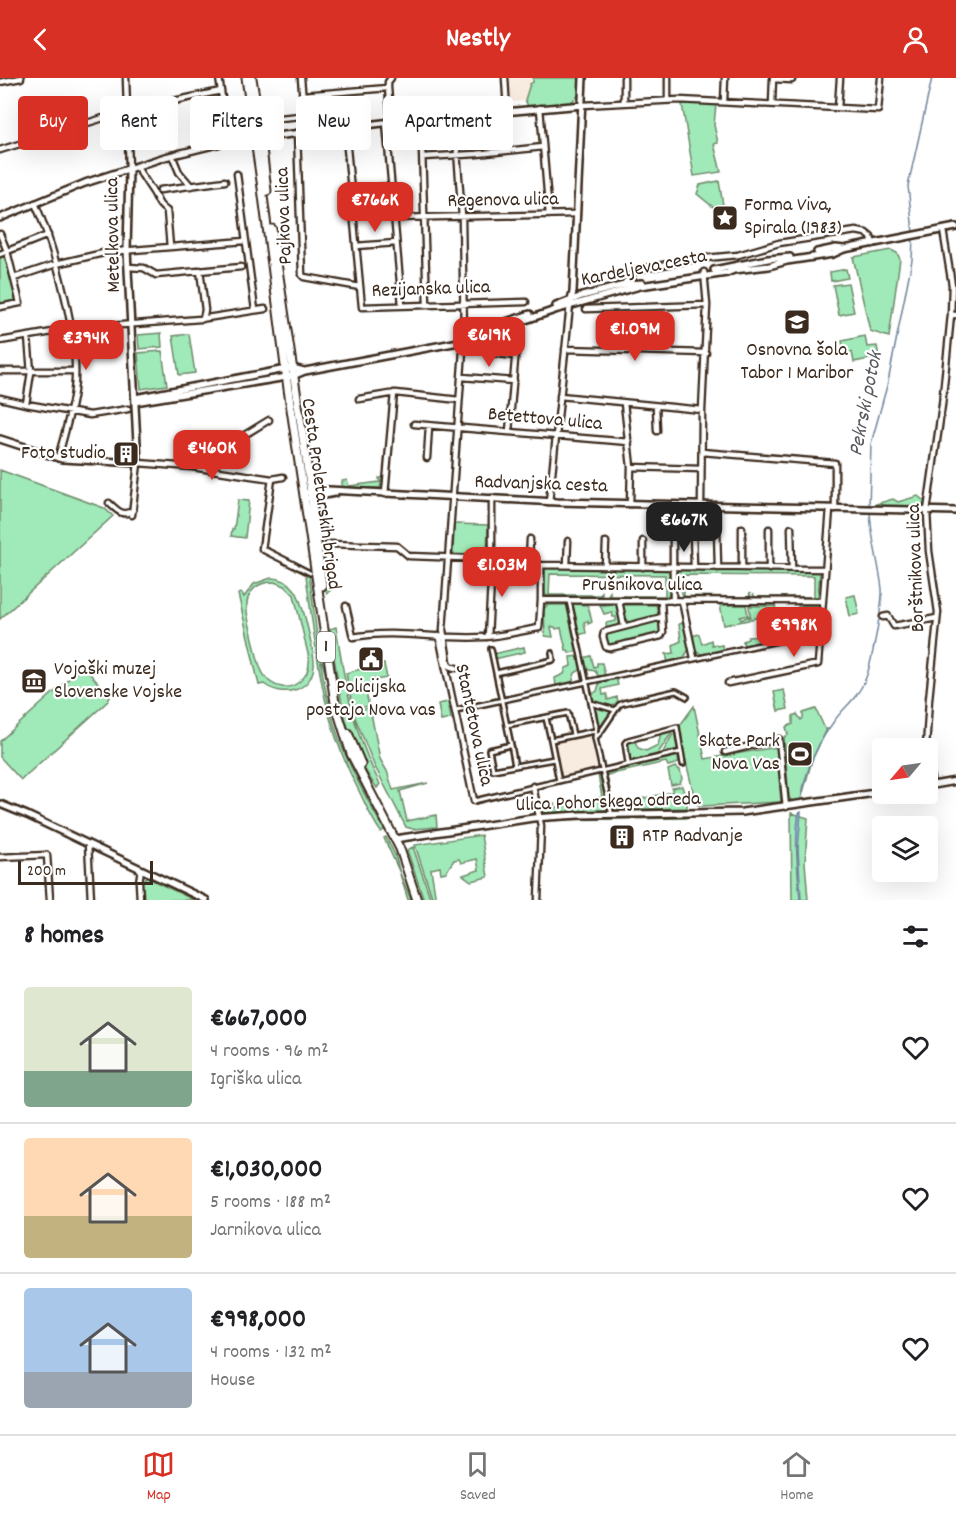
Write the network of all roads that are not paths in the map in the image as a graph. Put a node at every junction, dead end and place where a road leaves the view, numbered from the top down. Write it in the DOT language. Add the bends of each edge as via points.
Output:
graph roads {
  1 [pos="21,78"];
  2 [pos="126,78"];
  3 [pos="219,78"];
  4 [pos="246,78"];
  5 [pos="252,78"];
  6 [pos="301,78"];
  7 [pos="391,78"];
  8 [pos="505,78"];
  9 [pos="583,78"];
  10 [pos="624,78"];
  11 [pos="668,78"];
  12 [pos="725,78"];
  13 [pos="773,78"];
  14 [pos="792,78"];
  15 [pos="840,78"];
  16 [pos="881,78"];
  17 [pos="0,82"];
  18 [pos="388,88"];
  19 [pos="221,91"];
  20 [pos="303,95"];
  21 [pos="126,96"];
  22 [pos="222,96"];
  23 [pos="249,96"];
  24 [pos="254,96"];
  25 [pos="388,96"];
  26 [pos="506,96"];
  27 [pos="178,100"];
  28 [pos="668,100"];
  29 [pos="724,101"];
  30 [pos="624,102"];
  31 [pos="772,104"];
  32 [pos="583,105"];
  33 [pos="540,108"];
  34 [pos="838,108"];
  35 [pos="513,110"];
  36 [pos="284,118"];
  37 [pos="100,119"];
  38 [pos="543,147"];
  39 [pos="0,150"];
  40 [pos="128,150"];
  41 [pos="193,150"];
  42 [pos="259,150"];
  43 [pos="298,150"];
  44 [pos="347,150"];
  45 [pos="389,150"];
  46 [pos="423,150"];
  47 [pos="457,150"];
  48 [pos="172,155"];
  49 [pos="457,155"];
  50 [pos="423,157"];
  51 [pos="137,167"];
  52 [pos="129,170"];
  53 [pos="237,174"];
  54 [pos="225,182"];
  55 [pos="190,186"];
  56 [pos="391,186"];
  57 [pos="160,190"];
  58 [pos="351,190"];
  59 [pos="35,203"];
  60 [pos="576,214"];
  61 [pos="549,215"];
  62 [pos="462,217"];
  63 [pos="0,218"];
  64 [pos="394,218"];
  65 [pos="425,218"];
  66 [pos="956,227"];
  67 [pos="943,230"];
  68 [pos="0,234"];
  69 [pos="48,235"];
  70 [pos="245,241"];
  71 [pos="396,243"];
  72 [pos="873,244"];
  73 [pos="356,246"];
  74 [pos="170,248"];
  75 [pos="127,250"];
  76 [pos="7,251"];
  77 [pos="0,254"];
  78 [pos="56,264"];
  79 [pos="128,267"];
  80 [pos="241,267"];
  81 [pos="200,270"];
  82 [pos="704,273"];
  83 [pos="14,278"];
  84 [pos="622,286"];
  85 [pos="360,287"];
  86 [pos="526,302"];
  87 [pos="571,302"];
  88 [pos="463,304"];
  89 [pos="402,305"];
  90 [pos="427,305"];
  91 [pos="706,305"];
  92 [pos="0,307"];
  93 [pos="265,309"];
  94 [pos="586,309"];
  95 [pos="255,310"];
  96 [pos="953,315"];
  97 [pos="203,319"];
  98 [pos="131,324"];
  99 [pos="70,329"];
  100 [pos="28,337"];
  101 [pos="464,338"];
  102 [pos="0,341"];
  103 [pos="516,348"];
  104 [pos="565,349"];
  105 [pos="705,353"];
  106 [pos="497,354"];
  107 [pos="516,356"];
  108 [pos="0,371"];
  109 [pos="75,371"];
  110 [pos="31,372"];
  111 [pos="290,373"];
  112 [pos="462,377"];
  113 [pos="514,381"];
  114 [pos="394,393"];
  115 [pos="560,396"];
  116 [pos="0,398"];
  117 [pos="359,399"];
  118 [pos="135,400"];
  119 [pos="459,400"];
  120 [pos="624,402"];
  121 [pos="26,404"];
  122 [pos="656,406"];
  123 [pos="128,409"];
  124 [pos="702,410"];
  125 [pos="69,412"];
  126 [pos="269,420"];
  127 [pos="414,424"];
  128 [pos="429,426"];
  129 [pos="458,428"];
  130 [pos="657,431"];
  131 [pos="509,432"];
  132 [pos="556,437"];
  133 [pos="0,439"];
  134 [pos="629,442"];
  135 [pos="702,452"];
  136 [pos="58,458"];
  137 [pos="427,458"];
  138 [pos="138,463"];
  139 [pos="192,467"];
  140 [pos="631,467"];
  141 [pos="701,469"];
  142 [pos="283,477"];
  143 [pos="272,479"];
  144 [pos="384,494"];
  145 [pos="308,495"];
  146 [pos="452,496"];
  147 [pos="492,498"];
  148 [pos="549,502"];
  149 [pos="110,503"];
  150 [pos="630,504"];
  151 [pos="673,505"];
  152 [pos="701,506"];
  153 [pos="832,509"];
  154 [pos="927,511"];
  155 [pos="956,511"];
  156 [pos="717,528"];
  157 [pos="742,528"];
  158 [pos="791,528"];
  159 [pos="693,529"];
  160 [pos="769,529"];
  161 [pos="530,539"];
  162 [pos="568,541"];
  163 [pos="643,541"];
  164 [pos="606,542"];
  165 [pos="328,544"];
  166 [pos="448,558"];
  167 [pos="492,559"];
  168 [pos="529,563"];
  169 [pos="541,565"];
  170 [pos="567,565"];
  171 [pos="296,566"];
  172 [pos="606,566"];
  173 [pos="643,567"];
  174 [pos="673,568"];
  175 [pos="694,568"];
  176 [pos="718,568"];
  177 [pos="742,568"];
  178 [pos="769,569"];
  179 [pos="792,569"];
  180 [pos="825,569"];
  181 [pos="310,573"];
  182 [pos="541,600"];
  183 [pos="568,600"];
  184 [pos="619,601"];
  185 [pos="661,601"];
  186 [pos="673,601"];
  187 [pos="682,601"];
  188 [pos="823,601"];
  189 [pos="346,606"];
  190 [pos="883,616"];
  191 [pos="662,617"];
  192 [pos="937,618"];
  193 [pos="624,626"];
  194 [pos="820,632"];
  195 [pos="441,636"];
  196 [pos="488,637"];
  197 [pos="491,649"];
  198 [pos="552,653"];
  199 [pos="694,658"];
  200 [pos="456,668"];
  201 [pos="496,673"];
  202 [pos="585,682"];
  203 [pos="728,683"];
  204 [pos="687,697"];
  205 [pos="501,700"];
  206 [pos="591,703"];
  207 [pos="455,710"];
  208 [pos="615,710"];
  209 [pos="546,717"];
  210 [pos="507,725"];
  211 [pos="595,731"];
  212 [pos="573,736"];
  213 [pos="595,738"];
  214 [pos="927,738"];
  215 [pos="551,740"];
  216 [pos="511,745"];
  217 [pos="681,752"];
  218 [pos="725,752"];
  219 [pos="554,759"];
  220 [pos="628,764"];
  221 [pos="682,764"];
  222 [pos="515,766"];
  223 [pos="602,772"];
  224 [pos="560,781"];
  225 [pos="956,781"];
  226 [pos="938,784"];
  227 [pos="533,786"];
  228 [pos="872,794"];
  229 [pos="474,801"];
  230 [pos="0,804"];
  231 [pos="786,807"];
  232 [pos="611,811"];
  233 [pos="540,818"];
  234 [pos="397,838"];
  235 [pos="88,844"];
  236 [pos="0,857"];
  237 [pos="141,869"];
  238 [pos="50,900"];
  239 [pos="91,900"];
  240 [pos="140,900"];
  241 [pos="206,900"];
  242 [pos="417,900"];
  243 [pos="422,900"];
  244 [pos="538,900"];
  1 -- 17 [label="street"];
  2 -- 21 [label="street, Metelkova ulica"];
  3 -- 19 [label="street"];
  4 -- 23 [label="main road, Cesta Proletarskih brigad / 1"];
  5 -- 24 [label="main road, Cesta Proletarskih brigad / 1"];
  6 -- 20 [label="street"];
  7 -- 18 [label="street"];
  8 -- 26 [label="street"];
  9 -- 32 [label="street"];
  10 -- 30 [label="street"];
  11 -- 28 [label="street"];
  12 -- 29 [label="street"];
  13 -- 14 [label="street"];
  13 -- 31 [label="street"];
  15 -- 34 [label="street"];
  16 -- 34 [label="street" via="878,110"];
  18 -- 20 [label="street"];
  18 -- 25 [label="street"];
  19 -- 22 [label="street"];
  19 -- 27 [label="street"];
  20 -- 36 [label="street" via="304,113"];
  28 -- 29 [label="street"];
  28 -- 30 [label="street"];
  29 -- 31 [label="street"];
  30 -- 32 [label="street"];
  31 -- 34 [label="street"];
  32 -- 33 [label="street"];
  32 -- 60 [label="street"];
  33 -- 35 [label="street"];
  33 -- 38 [label="street"];
  37 -- 39 [label="street"];
  38 -- 49 [label="street"];
  38 -- 61 [label="street"];
  40 -- 52 [label="street, Metelkova ulica"];
  41 -- 48 [label="street"];
  42 -- 111 [label="main road, Cesta Proletarskih brigad / 1"];
  43 -- 85 [label="street, Pajkova ulica" via="302,275"];
  44 -- 58 [label="street, Rezijanska ulica"];
  45 -- 56 [label="street"];
  46 -- 50 [label="street"];
  47 -- 49 [label="street"];
  48 -- 51 [label="street"];
  48 -- 55 [label="street"];
  49 -- 50 [label="street"];
  49 -- 62 [label="street"];
  50 -- 65 [label="street"];
  51 -- 52 [label="street"];
  51 -- 74 [label="street" via="158,205 167,212"];
  52 -- 59 [label="street"];
  52 -- 75 [label="street, Metelkova ulica"];
  53 -- 70 [label="street"];
  54 -- 55 [label="street"];
  55 -- 57 [label="street"];
  56 -- 58 [label="street"];
  56 -- 64 [label="street"];
  58 -- 73 [label="street, Rezijanska ulica"];
  59 -- 63 [label="street"];
  59 -- 69 [label="street"];
  60 -- 61 [label="street, Regenova ulica"];
  60 -- 87 [label="street"];
  61 -- 62 [label="street, Regenova ulica"];
  62 -- 65 [label="street, Regenova ulica"];
  62 -- 88 [label="street"];
  64 -- 65 [label="street, Regenova ulica"];
  64 -- 71 [label="street"];
  65 -- 90 [label="street"];
  66 -- 67 [label="street, Kardeljeva cesta"];
  67 -- 72 [label="street, Kardeljeva cesta"];
  67 -- 96 [label="street, Borštnikova ulica"];
  68 -- 76 [label="street"];
  69 -- 76 [label="street"];
  69 -- 78 [label="street"];
  70 -- 74 [label="street"];
  70 -- 95 [label="street"];
  71 -- 73 [label="street"];
  71 -- 89 [label="street"];
  72 -- 82 [label="street, Kardeljeva cesta" via="769,266"];
  72 -- 84 [label="street" via="866,233 837,233 738,255 641,269"];
  73 -- 85 [label="street, Rezijanska ulica"];
  74 -- 75 [label="street"];
  75 -- 78 [label="street"];
  75 -- 79 [label="street, Metelkova ulica"];
  76 -- 77 [label="street"];
  76 -- 83 [label="street"];
  78 -- 83 [label="street"];
  78 -- 99 [label="street"];
  79 -- 81 [label="street" via="144,268 156,275"];
  79 -- 98 [label="street, Metelkova ulica"];
  80 -- 81 [label="street"];
  81 -- 97 [label="street"];
  82 -- 84 [label="street, Kardeljeva cesta"];
  82 -- 87 [label="street, Kardeljeva cesta"];
  82 -- 91 [label="street"];
  83 -- 92 [label="street" via="20,303"];
  84 -- 87 [label="street, Kardeljeva cesta"];
  85 -- 89 [label="street, Rezijanska ulica" via="362,307"];
  86 -- 88 [label="street, Rezijanska ulica"];
  87 -- 101 [label="street, Kardeljeva cesta"];
  87 -- 104 [label="street"];
  88 -- 90 [label="street, Rezijanska ulica"];
  88 -- 101 [label="street"];
  89 -- 90 [label="street, Rezijanska ulica"];
  91 -- 94 [label="street"];
  91 -- 105 [label="street"];
  93 -- 95 [label="street"];
  95 -- 97 [label="street"];
  96 -- 154 [label="street, Borštnikova ulica"];
  97 -- 98 [label="street"];
  98 -- 99 [label="street"];
  98 -- 118 [label="street, Metelkova ulica"];
  99 -- 100 [label="street"];
  99 -- 109 [label="street"];
  100 -- 102 [label="street"];
  100 -- 110 [label="street"];
  101 -- 111 [label="street, Kardeljeva cesta"];
  101 -- 112 [label="street"];
  103 -- 107 [label="street"];
  104 -- 105 [label="street"];
  104 -- 115 [label="street"];
  105 -- 124 [label="street"];
  106 -- 107 [label="street"];
  107 -- 113 [label="street"];
  108 -- 110 [label="street"];
  109 -- 110 [label="street"];
  109 -- 125 [label="street"];
  110 -- 121 [label="street"];
  111 -- 118 [label="street, Kardeljeva cesta"];
  111 -- 145 [label="main road, Cesta Proletarskih brigad / 1"];
  112 -- 113 [label="street"];
  112 -- 119 [label="street"];
  113 -- 131 [label="street"];
  114 -- 117 [label="street"];
  114 -- 119 [label="street"];
  114 -- 144 [label="street"];
  115 -- 120 [label="street"];
  115 -- 132 [label="street"];
  116 -- 121 [label="street"];
  118 -- 138 [label="street, Metelkova ulica"];
  119 -- 129 [label="street"];
  120 -- 122 [label="street"];
  120 -- 134 [label="street"];
  121 -- 125 [label="street"];
  122 -- 124 [label="street"];
  122 -- 130 [label="street"];
  123 -- 125 [label="street" via="90,415"];
  124 -- 135 [label="street"];
  125 -- 136 [label="street"];
  126 -- 139 [label="street"];
  127 -- 128 [label="street, Betettova ulica"];
  128 -- 129 [label="street, Betettova ulica"];
  128 -- 137 [label="street"];
  129 -- 131 [label="street, Betettova ulica"];
  129 -- 146 [label="street"];
  131 -- 132 [label="street, Betettova ulica"];
  132 -- 134 [label="street, Betettova ulica"];
  132 -- 148 [label="street"];
  133 -- 136 [label="street"];
  134 -- 140 [label="street"];
  135 -- 141 [label="street"];
  135 -- 153 [label="street" via="835,463"];
  136 -- 138 [label="street"];
  138 -- 139 [label="street"];
  138 -- 149 [label="street" via="133,512 123,514"];
  139 -- 143 [label="street"];
  140 -- 141 [label="street"];
  140 -- 150 [label="street"];
  141 -- 152 [label="street"];
  142 -- 143 [label="street"];
  143 -- 171 [label="street" via="262,549"];
  144 -- 145 [label="street, Radvanjska cesta" via="329,490"];
  144 -- 146 [label="street, Radvanjska cesta"];
  145 -- 234 [label="main road, Cesta Proletarskih brigad / 1" via="332,686 340,721 357,768"];
  146 -- 147 [label="street, Radvanjska cesta"];
  146 -- 166 [label="street"];
  147 -- 148 [label="street, Radvanjska cesta"];
  147 -- 167 [label="street"];
  148 -- 150 [label="street, Radvanjska cesta"];
  150 -- 151 [label="street, Radvanjska cesta"];
  151 -- 152 [label="street, Radvanjska cesta"];
  151 -- 174 [label="street"];
  152 -- 153 [label="street, Radvanjska cesta"];
  153 -- 154 [label="street, Radvanjska cesta"];
  153 -- 180 [label="street"];
  154 -- 155 [label="street, Radvanjska cesta"];
  154 -- 192 [label="street, Borštnikova ulica"];
  156 -- 176 [label="street"];
  157 -- 177 [label="street"];
  158 -- 179 [label="street"];
  159 -- 175 [label="street"];
  160 -- 178 [label="street"];
  161 -- 168 [label="street"];
  162 -- 170 [label="street"];
  163 -- 173 [label="street"];
  164 -- 172 [label="street"];
  165 -- 166 [label="street" via="397,546 409,556"];
  166 -- 167 [label="street"];
  166 -- 195 [label="street"];
  167 -- 168 [label="street"];
  167 -- 196 [label="street"];
  168 -- 169 [label="street"];
  169 -- 170 [label="street"];
  169 -- 182 [label="street"];
  170 -- 172 [label="street"];
  171 -- 181 [label="street"];
  172 -- 173 [label="street"];
  173 -- 174 [label="street"];
  174 -- 175 [label="street"];
  174 -- 186 [label="street"];
  175 -- 176 [label="street"];
  176 -- 177 [label="street"];
  177 -- 178 [label="street"];
  178 -- 179 [label="street"];
  179 -- 180 [label="street"];
  180 -- 188 [label="street"];
  182 -- 183 [label="street, Prušnikova ulica"];
  182 -- 196 [label="street" via="539,628"];
  183 -- 184 [label="street, Prušnikova ulica"];
  183 -- 202 [label="street"];
  184 -- 185 [label="street, Prušnikova ulica"];
  184 -- 193 [label="street"];
  185 -- 186 [label="street, Prušnikova ulica"];
  185 -- 191 [label="street"];
  186 -- 187 [label="street, Prušnikova ulica"];
  187 -- 188 [label="street, Prušnikova ulica"];
  187 -- 199 [label="street"];
  188 -- 194 [label="street"];
  189 -- 195 [label="street" via="353,638 378,633"];
  190 -- 192 [label="street" via="888,616 894,626"];
  191 -- 193 [label="street"];
  191 -- 193 [label="street" via="661,636 607,648 603,632"];
  192 -- 214 [label="street, Borštnikova ulica"];
  194 -- 199 [label="street"];
  194 -- 203 [label="street" via="818,664"];
  195 -- 196 [label="street"];
  195 -- 200 [label="street" via="448,664"];
  195 -- 207 [label="street, Stantetova ulica"];
  197 -- 201 [label="street"];
  198 -- 201 [label="street" via="553,660"];
  199 -- 202 [label="street"];
  201 -- 205 [label="street"];
  202 -- 205 [label="street"];
  202 -- 206 [label="street"];
  204 -- 208 [label="street" via="676,691 623,704"];
  205 -- 207 [label="street"];
  205 -- 210 [label="street"];
  206 -- 208 [label="street"];
  206 -- 211 [label="street"];
  207 -- 229 [label="street, Stantetova ulica"];
  208 -- 213 [label="street"];
  209 -- 210 [label="street"];
  209 -- 212 [label="street" via="568,713"];
  209 -- 215 [label="street"];
  210 -- 216 [label="street"];
  211 -- 212 [label="street"];
  211 -- 213 [label="street"];
  212 -- 215 [label="street"];
  213 -- 223 [label="street"];
  215 -- 219 [label="street"];
  216 -- 222 [label="street"];
  216 -- 222 [label="street" via="489,750 493,770"];
  217 -- 220 [label="street, Stantetova ulica"];
  217 -- 220 [label="street" via="677,727 628,740 624,748"];
  217 -- 221 [label="street"];
  218 -- 231 [label="street" via="779,739"];
  219 -- 222 [label="street"];
  219 -- 224 [label="street"];
  220 -- 223 [label="street, Stantetova ulica"];
  223 -- 224 [label="street, Stantetova ulica"];
  223 -- 232 [label="street"];
  224 -- 227 [label="street, Stantetova ulica"];
  225 -- 226 [label="street"];
  227 -- 229 [label="street, Stantetova ulica"];
  227 -- 233 [label="street"];
  228 -- 231 [label="street, Ulica Pohorskega odreda"];
  230 -- 235 [label="street"];
  231 -- 233 [label="street, Ulica Pohorskega odreda" via="742,812"];
  233 -- 234 [label="street, Ulica Pohorskega odreda"];
  233 -- 244 [label="street"];
  234 -- 242 [label="main road, Cesta Proletarskih brigad / 1"];
  234 -- 243 [label="main road, Cesta Proletarskih brigad / 1"];
  235 -- 237 [label="street"];
  235 -- 239 [label="street"];
  236 -- 238 [label="street" via="47,855"];
  237 -- 240 [label="street"];
  237 -- 241 [label="street"];
}
